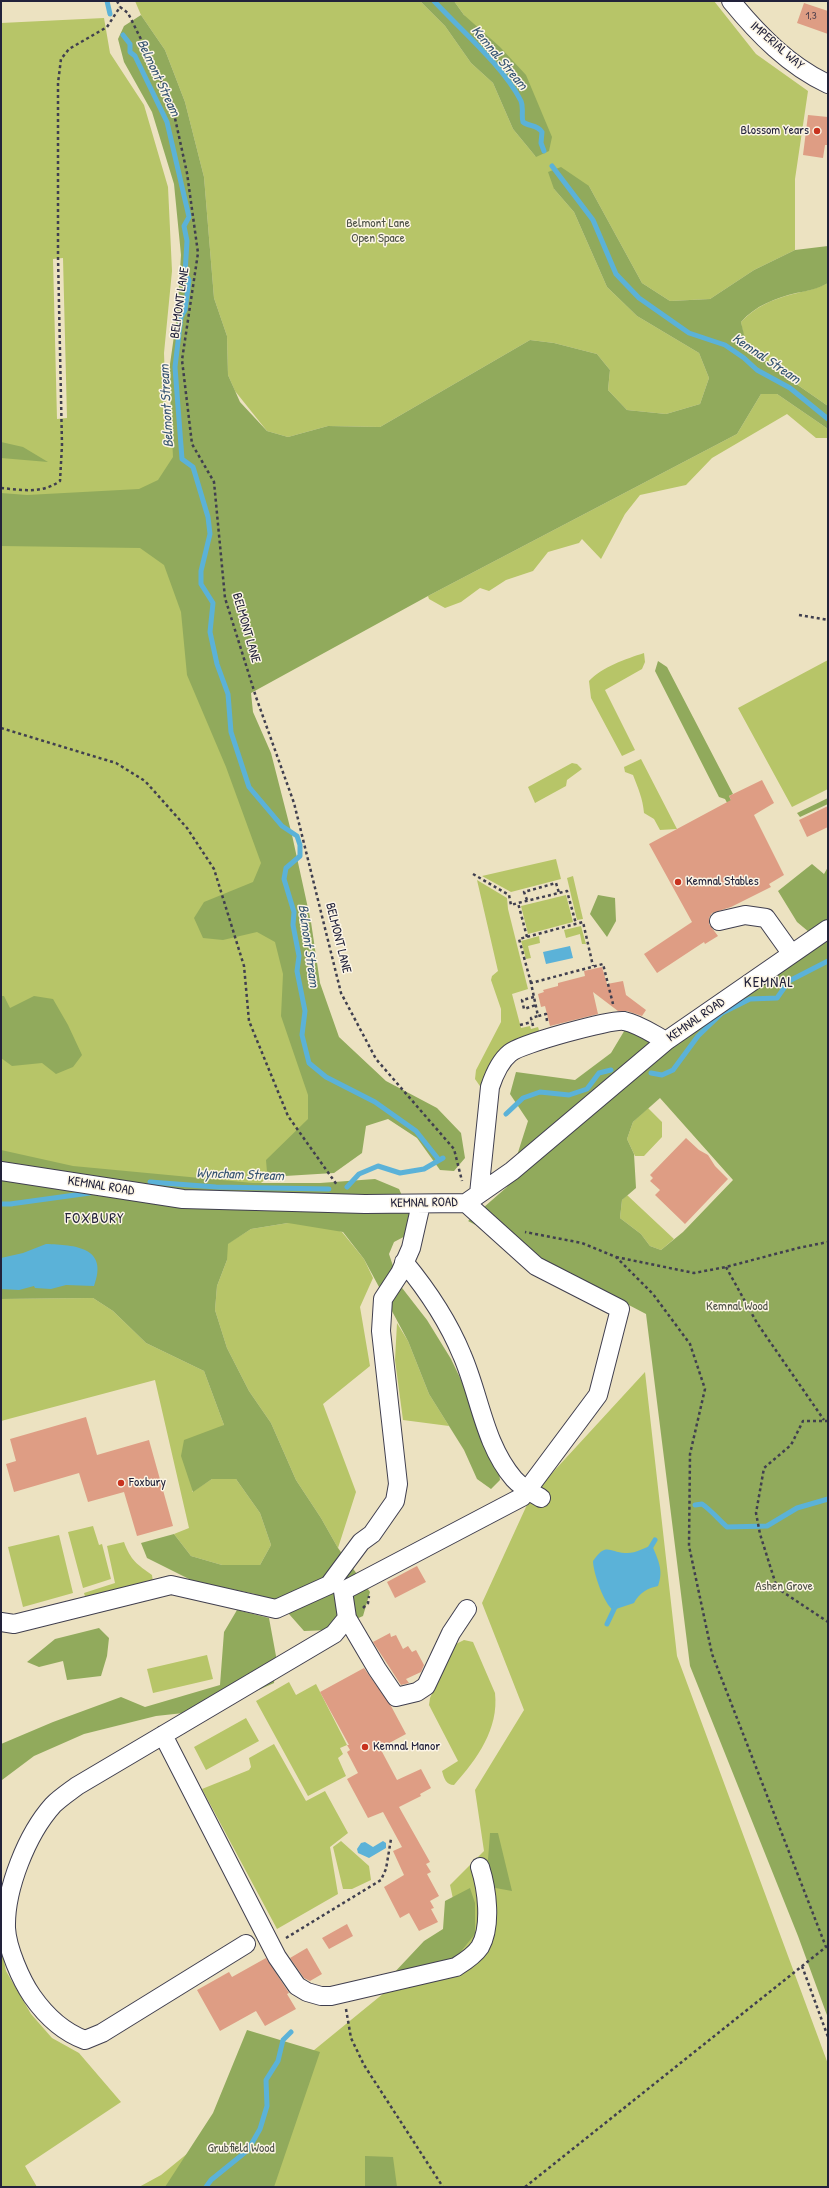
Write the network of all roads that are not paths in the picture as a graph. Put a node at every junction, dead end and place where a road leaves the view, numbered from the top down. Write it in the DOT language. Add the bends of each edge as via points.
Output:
graph roads {
  1 [pos="731,1"];
  2 [pos="828,84"];
  3 [pos="719,921"];
  4 [pos="828,929"];
  5 [pos="791,953"];
  6 [pos="666,1041"];
  7 [pos="1,1171"];
  8 [pos="473,1199"];
  9 [pos="421,1204"];
  10 [pos="404,1262"];
  11 [pos="534,1494"];
  12 [pos="467,1609"];
  13 [pos="347,1618"];
  14 [pos="1,1622"];
  15 [pos="163,1735"];
  16 [pos="480,1867"];
  17 [pos="246,1944"];
  1 -- 2 [label="street, IMPERIAL WAY" via="751,26 789,60"];
  3 -- 5 [label="street" via="745,916 766,918"];
  4 -- 5 [label="street, KEMNAL ROAD"];
  5 -- 6 [label="street, KEMNAL ROAD"];
  6 -- 8 [label="street, KEMNAL ROAD" via="512,1171"];
  6 -- 8 [label="street" via="624,1021 521,1047 510,1053 494,1075 490,1087"];
  7 -- 9 [label="street, KEMNAL ROAD" via="184,1199"];
  8 -- 9 [label="street, KEMNAL ROAD"];
  8 -- 11 [label="street" via="536,1266 620,1310 598,1395"];
  9 -- 10 [label="street" via="411,1248"];
  10 -- 11 [label="street" via="450,1328 492,1443 514,1479"];
  10 -- 14 [label="street" via="383,1299 381,1331 398,1484 395,1501 372,1534 361,1542 329,1585 276,1608 171,1585 14,1624"];
  11 -- 13 [label="street" via="522,1497 343,1591"];
  12 -- 13 [label="street" via="451,1633 426,1686 417,1692 396,1697"];
  13 -- 15 [label="street" via="334,1634"];
  15 -- 16 [label="street" via="288,1975 297,1986 307,1992 321,1996 347,1993 456,1967 469,1959 480,1948 486,1932"];
  15 -- 17 [label="street" via="77,1786 53,1805 36,1830 22,1856 8,1902 6,1930 25,1986 43,2011 70,2034 85,2040 102,2033"];
}
